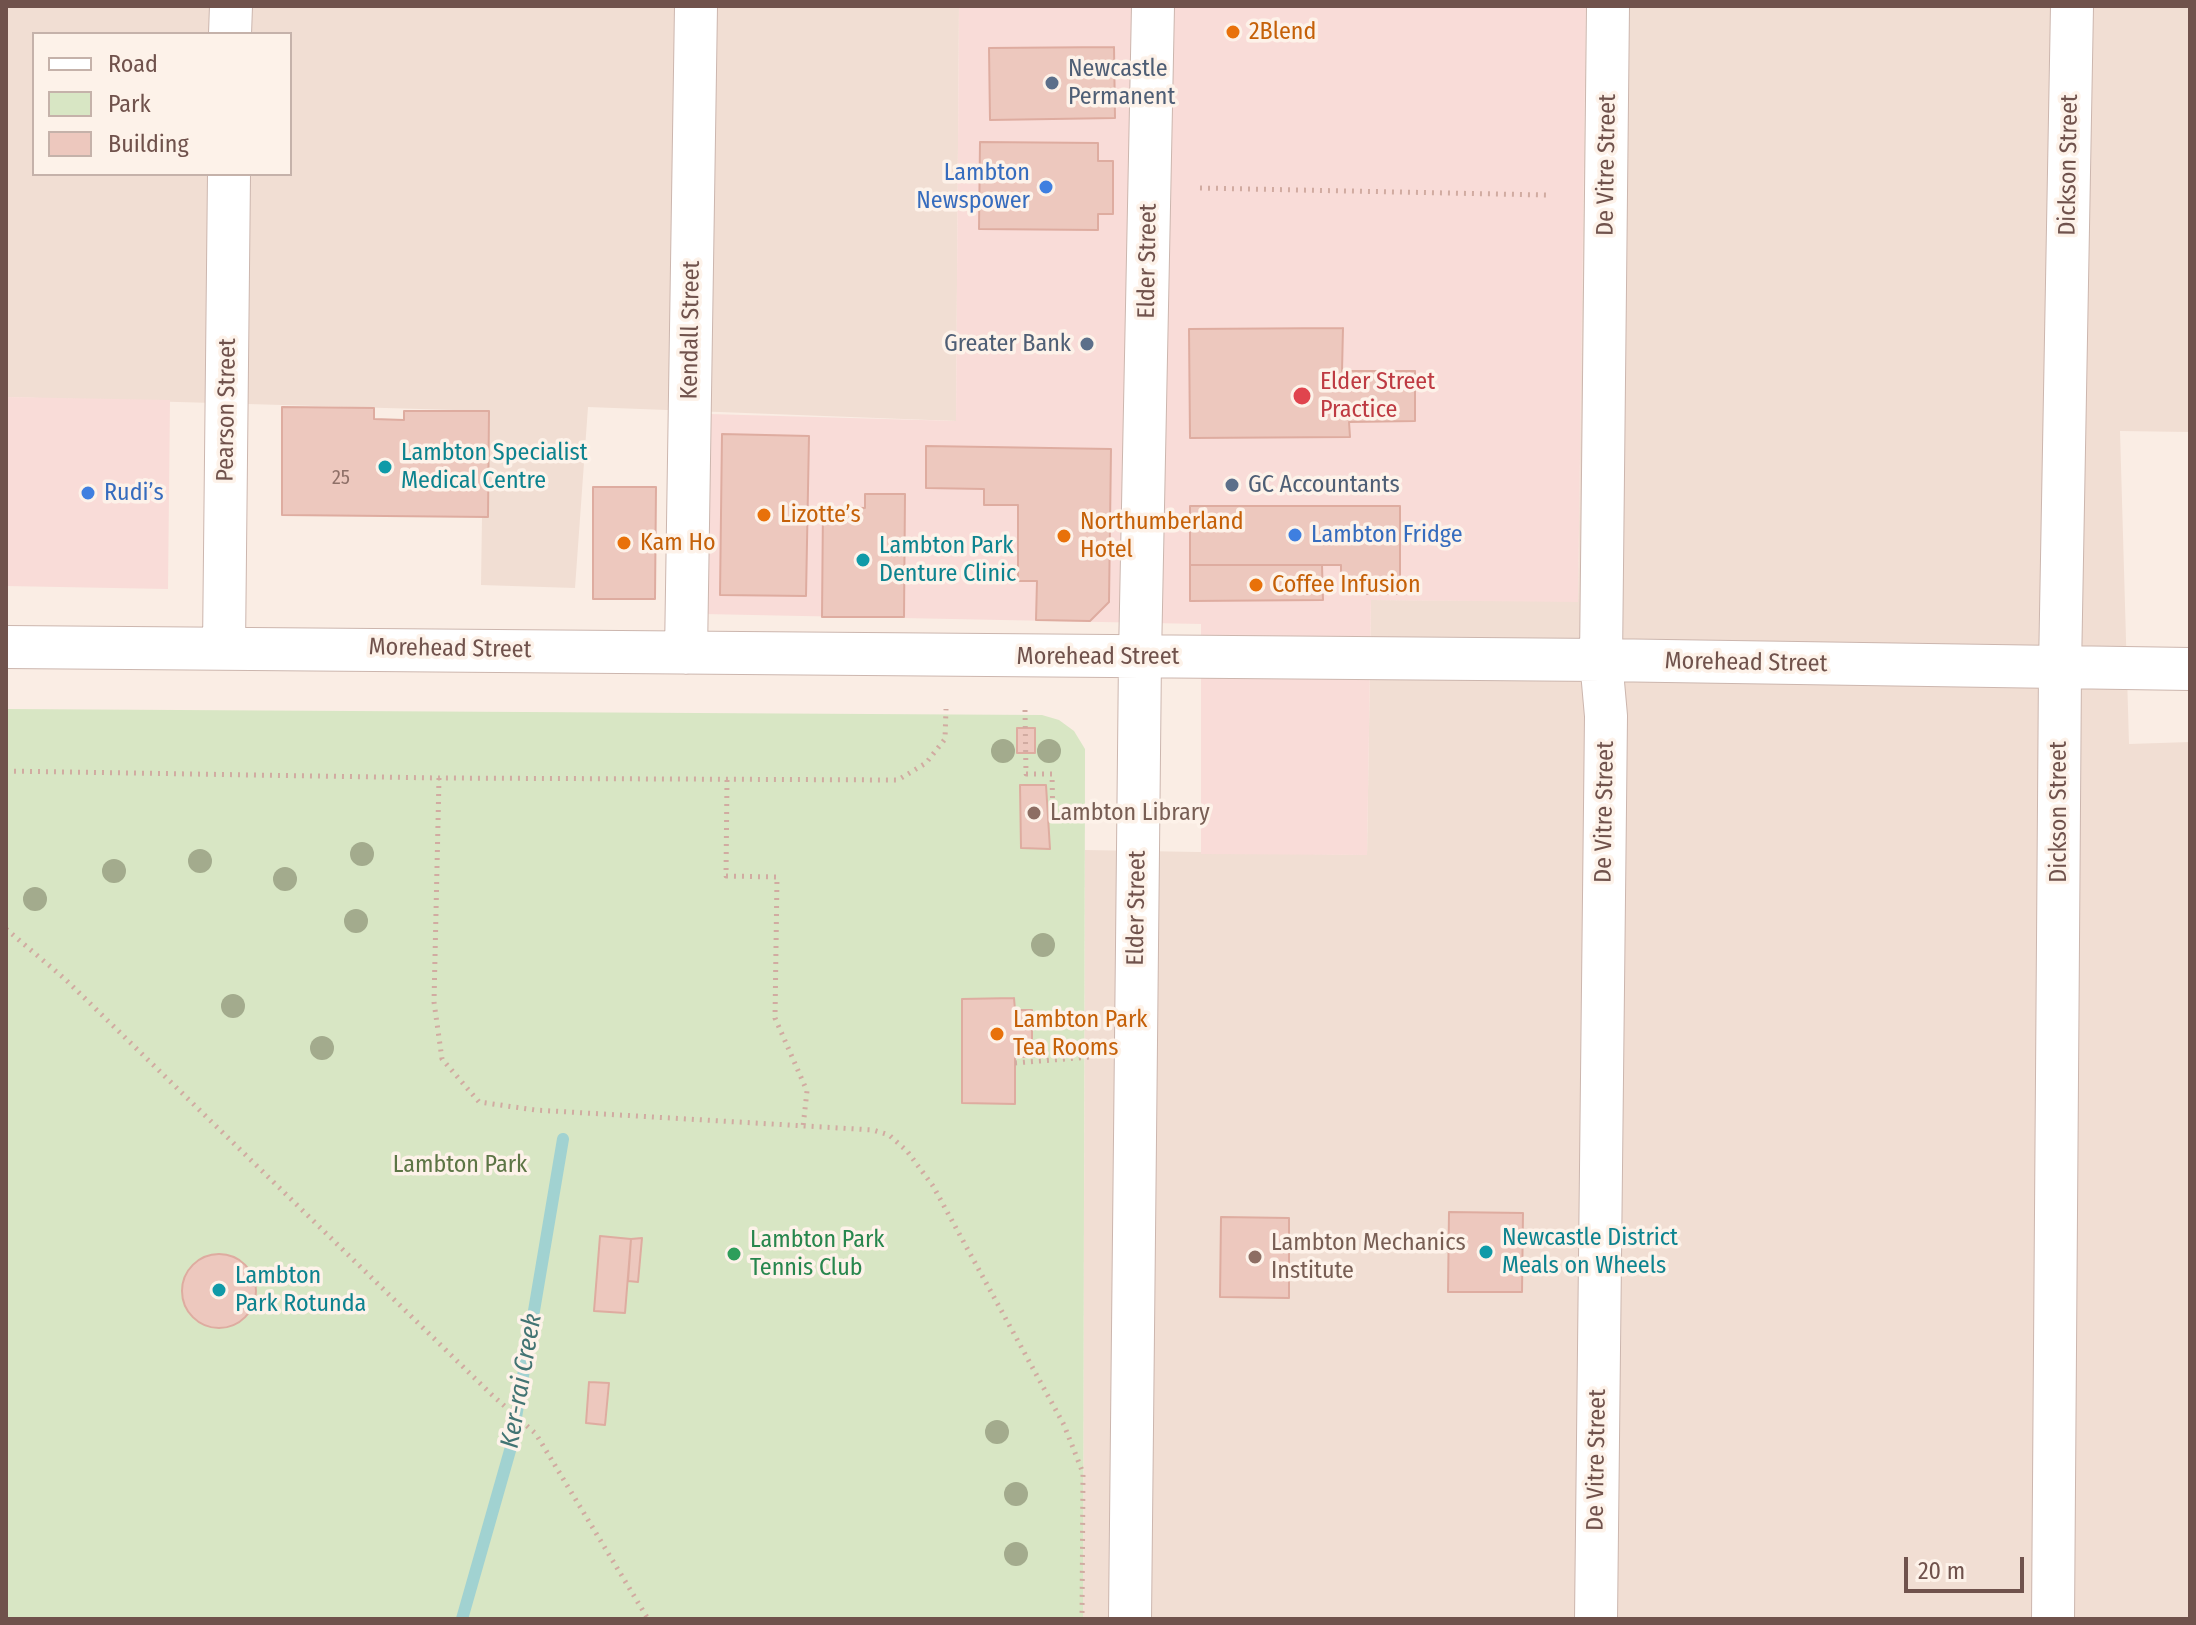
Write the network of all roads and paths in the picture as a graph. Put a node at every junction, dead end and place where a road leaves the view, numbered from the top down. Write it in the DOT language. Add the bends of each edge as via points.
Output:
graph roads {
  1 [pos="231,6"];
  2 [pos="696,6"];
  3 [pos="1153,6"];
  4 [pos="1608,6"];
  5 [pos="2072,6"];
  6 [pos="230,32"];
  7 [pos="229,176"];
  8 [pos="1200,188"];
  9 [pos="1546,195"];
  10 [pos="6,647"];
  11 [pos="224,647"];
  12 [pos="686,653"];
  13 [pos="1140,657"];
  14 [pos="1601,660"];
  15 [pos="2060,669"];
  16 [pos="2190,669"];
  17 [pos="946,709"];
  18 [pos="1025,710"];
  19 [pos="6,771"];
  20 [pos="439,778"];
  21 [pos="727,780"];
  22 [pos="1053,823"];
  23 [pos="6,929"];
  24 [pos="1090,1057"];
  25 [pos="1015,1063"];
  26 [pos="803,1127"];
  27 [pos="648,1619"];
  28 [pos="1082,1619"];
  29 [pos="1130,1619"];
  30 [pos="1596,1619"];
  31 [pos="2053,1619"];
  1 -- 6 [label="street"];
  2 -- 12 [label="street, Kendall Street"];
  3 -- 13 [label="street, Elder Street"];
  4 -- 14 [label="street, De Vitre Street"];
  5 -- 15 [label="street, Dickson Street"];
  7 -- 11 [label="street, Pearson Street"];
  8 -- 9 [label="path"];
  10 -- 11 [label="street, Morehead Street"];
  11 -- 12 [label="street, Morehead Street"];
  12 -- 13 [label="street, Morehead Street"];
  13 -- 14 [label="street, Morehead Street"];
  13 -- 29 [label="street, Elder Street"];
  14 -- 15 [label="street, Morehead Street"];
  14 -- 30 [label="street, De Vitre Street" via="1606,716"];
  15 -- 16 [label="street, Morehead Street"];
  15 -- 31 [label="street, Dickson Street"];
  17 -- 21 [label="path" via="945,739 926,763 898,780"];
  18 -- 22 [label="path" via="1026,774 1052,774"];
  19 -- 20 [label="path"];
  20 -- 21 [label="path"];
  20 -- 26 [label="path" via="434,1002 442,1059 479,1102"];
  21 -- 26 [label="path" via="726,876 777,877 775,1018 807,1091"];
  23 -- 27 [label="path" via="65,979 536,1434"];
  24 -- 25 [label="path"];
  26 -- 28 [label="path" via="889,1135 933,1186 1064,1425 1083,1473"];
}
